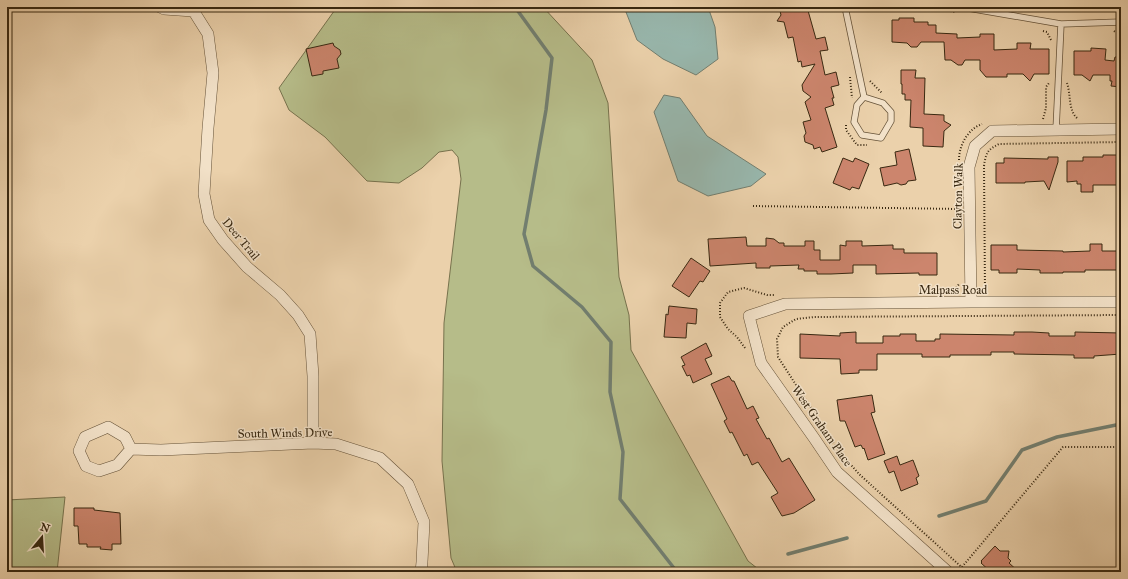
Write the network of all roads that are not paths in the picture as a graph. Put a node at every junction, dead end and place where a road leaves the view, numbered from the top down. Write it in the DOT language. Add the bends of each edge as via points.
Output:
graph roads {
  1 [pos="160,7"];
  2 [pos="845,7"];
  3 [pos="962,7"];
  4 [pos="192,9"];
  5 [pos="1121,22"];
  6 [pos="1060,24"];
  7 [pos="864,97"];
  8 [pos="1056,125"];
  9 [pos="1121,129"];
  10 [pos="782,300"];
  11 [pos="971,302"];
  12 [pos="1121,302"];
  13 [pos="313,443"];
  14 [pos="131,449"];
  15 [pos="421,572"];
  16 [pos="948,572"];
  1 -- 4 [label="street, Deer Trail"];
  2 -- 7 [label="lane"];
  3 -- 6 [label="lane"];
  4 -- 13 [label="street, Deer Trail" via="208,34 213,73 204,194 208,220 247,267 280,295 298,315 310,334"];
  5 -- 6 [label="lane"];
  6 -- 8 [label="lane"];
  7 -- 7 [label="lane" via="883,103 891,112 891,121 881,138 862,135 854,122 857,105"];
  8 -- 9 [label="street, Clayton Walk"];
  8 -- 11 [label="street, Clayton Walk" via="992,131 975,146 970,167"];
  10 -- 11 [label="street, Malpass Road"];
  10 -- 16 [label="street, West Graham Place" via="749,316 762,363 837,472"];
  11 -- 12 [label="street, Malpass Road"];
  13 -- 14 [label="street, South Winds Drive"];
  13 -- 15 [label="street, South Winds Drive" via="336,444 380,458 408,484 424,522"];
  14 -- 14 [label="street" via="117,465 99,471 86,466 79,452 85,437 108,426 125,437"];
}
